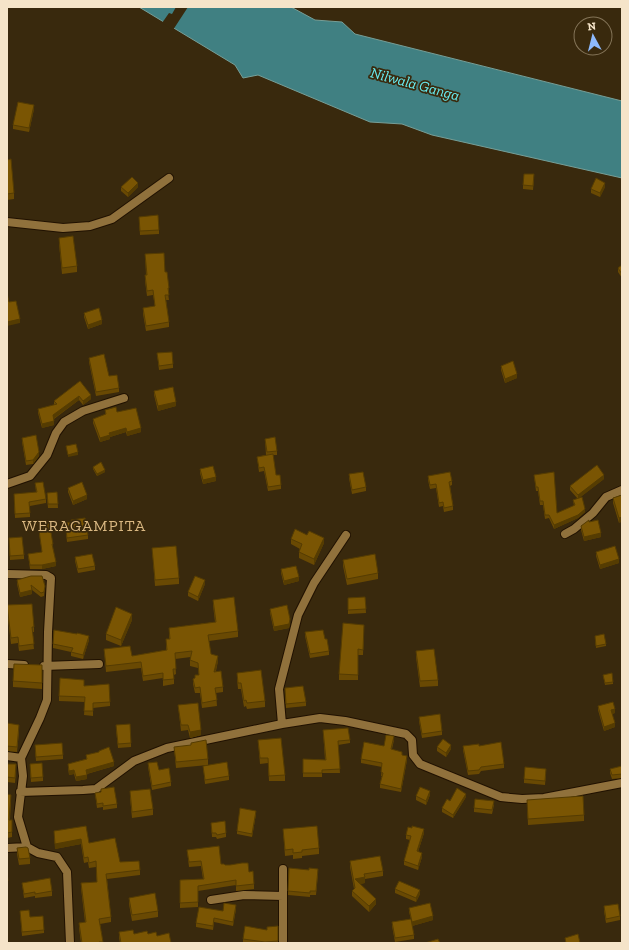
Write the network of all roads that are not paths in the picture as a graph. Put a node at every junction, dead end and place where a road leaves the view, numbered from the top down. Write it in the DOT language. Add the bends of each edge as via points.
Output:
graph roads {
  1 [pos="169,178"];
  2 [pos="7,222"];
  3 [pos="124,398"];
  4 [pos="7,484"];
  5 [pos="622,490"];
  6 [pos="565,534"];
  7 [pos="346,535"];
  8 [pos="7,574"];
  9 [pos="7,664"];
  10 [pos="99,664"];
  11 [pos="48,666"];
  12 [pos="282,724"];
  13 [pos="7,756"];
  14 [pos="21,758"];
  15 [pos="622,783"];
  16 [pos="20,792"];
  17 [pos="27,847"];
  18 [pos="7,848"];
  19 [pos="283,869"];
  20 [pos="283,896"];
  21 [pos="211,900"];
  22 [pos="70,943"];
  23 [pos="283,943"];
  1 -- 2 [label="street" via="112,219 90,226 63,228"];
  3 -- 4 [label="street" via="83,411 64,422 56,433 47,455 30,476"];
  5 -- 6 [label="street" via="606,497 593,514"];
  7 -- 12 [label="street" via="314,583 298,615 279,689"];
  8 -- 11 [label="street" via="46,575 51,578"];
  9 -- 11 [label="street"];
  10 -- 11 [label="street"];
  11 -- 14 [label="street" via="47,700"];
  12 -- 15 [label="street" via="320,718 406,734 412,740 413,755 420,764 500,797 522,800 544,798"];
  12 -- 16 [label="street" via="167,748 134,761 96,789"];
  13 -- 14 [label="street"];
  14 -- 16 [label="street" via="23,776"];
  16 -- 17 [label="street" via="18,817"];
  17 -- 18 [label="street"];
  17 -- 22 [label="street" via="38,853 57,857 68,872"];
  19 -- 20 [label="street"];
  20 -- 21 [label="street" via="244,895"];
  20 -- 23 [label="street"];
}
